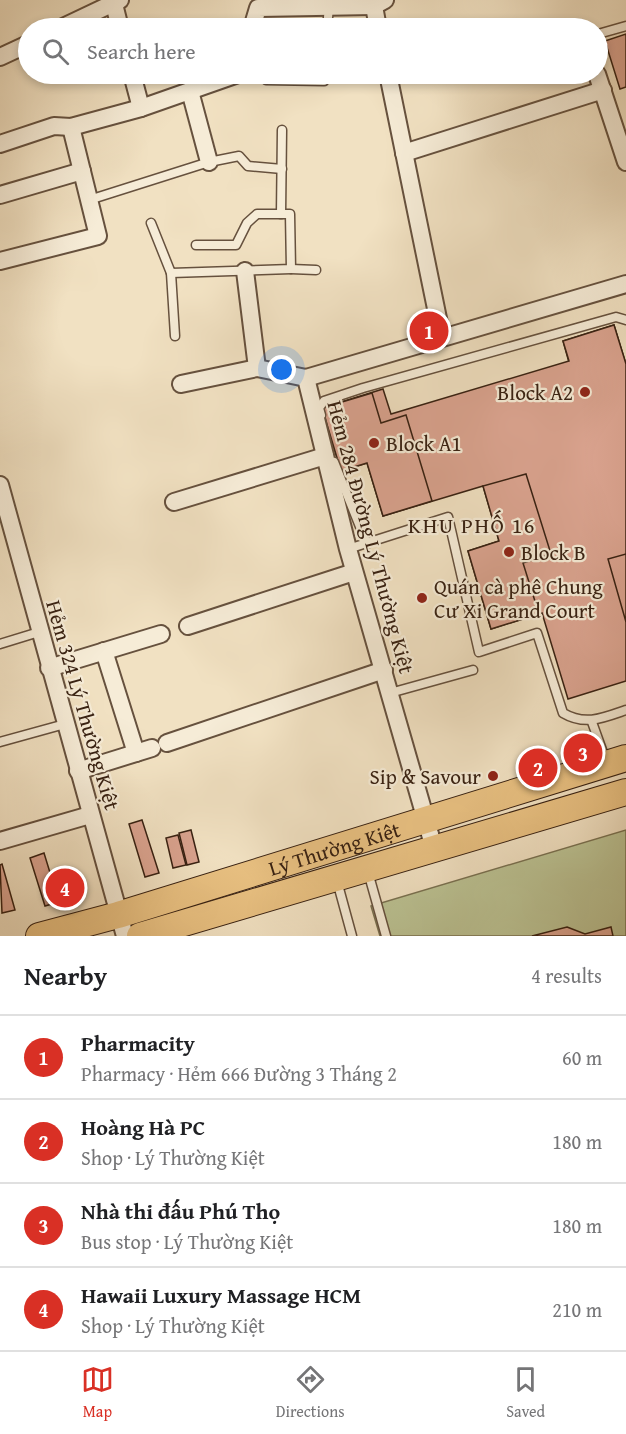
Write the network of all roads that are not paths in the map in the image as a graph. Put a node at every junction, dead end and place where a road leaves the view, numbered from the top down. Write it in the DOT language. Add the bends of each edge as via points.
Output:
graph roads {
  1 [pos="115,1"];
  2 [pos="379,3"];
  3 [pos="328,7"];
  4 [pos="81,18"];
  5 [pos="118,18"];
  6 [pos="255,18"];
  7 [pos="327,18"];
  8 [pos="378,18"];
  9 [pos="626,26"];
  10 [pos="608,31"];
  11 [pos="18,49"];
  12 [pos="0,57"];
  13 [pos="135,84"];
  14 [pos="210,84"];
  15 [pos="390,84"];
  16 [pos="601,84"];
  17 [pos="603,90"];
  18 [pos="190,91"];
  19 [pos="141,108"];
  20 [pos="71,127"];
  21 [pos="282,130"];
  22 [pos="0,144"];
  23 [pos="404,153"];
  24 [pos="209,162"];
  25 [pos="626,162"];
  26 [pos="282,169"];
  27 [pos="82,171"];
  28 [pos="0,195"];
  29 [pos="89,200"];
  30 [pos="281,214"];
  31 [pos="151,223"];
  32 [pos="196,245"];
  33 [pos="0,261"];
  34 [pos="291,270"];
  35 [pos="316,270"];
  36 [pos="245,272"];
  37 [pos="171,273"];
  38 [pos="626,284"];
  39 [pos="626,320"];
  40 [pos="175,336"];
  41 [pos="442,338"];
  42 [pos="257,368"];
  43 [pos="306,378"];
  44 [pos="181,384"];
  45 [pos="325,456"];
  46 [pos="0,485"];
  47 [pos="174,502"];
  48 [pos="367,544"];
  49 [pos="348,549"];
  50 [pos="354,572"];
  51 [pos="188,626"];
  52 [pos="39,632"];
  53 [pos="161,634"];
  54 [pos="0,644"];
  55 [pos="104,651"];
  56 [pos="49,668"];
  57 [pos="384,670"];
  58 [pos="473,670"];
  59 [pos="390,693"];
  60 [pos="626,710"];
  61 [pos="592,722"];
  62 [pos="65,724"];
  63 [pos="0,742"];
  64 [pos="152,748"];
  65 [pos="616,760"];
  66 [pos="78,771"];
  67 [pos="626,792"];
  68 [pos="90,815"];
  69 [pos="425,819"];
  70 [pos="0,842"];
  71 [pos="434,848"];
  72 [pos="367,868"];
  73 [pos="336,878"];
  74 [pos="122,926"];
  75 [pos="350,935"];
  76 [pos="39,936"];
  77 [pos="140,936"];
  78 [pos="386,936"];
  1 -- 4 [label="street"];
  1 -- 5 [label="street"];
  2 -- 3 [label="street"];
  2 -- 8 [label="street"];
  3 -- 6 [label="street" via="258,8"];
  3 -- 7 [label="lane"];
  9 -- 10 [label="lane"];
  11 -- 12 [label="street"];
  13 -- 19 [label="street"];
  14 -- 18 [label="street"];
  15 -- 23 [label="street"];
  16 -- 17 [label="street"];
  17 -- 23 [label="street"];
  17 -- 25 [label="street"];
  18 -- 19 [label="street"];
  18 -- 24 [label="street"];
  19 -- 20 [label="street"];
  20 -- 22 [label="street" via="54,126"];
  20 -- 27 [label="street"];
  21 -- 26 [label="lane"];
  23 -- 41 [label="street"];
  24 -- 26 [label="lane" via="239,156 248,166"];
  24 -- 29 [label="lane"];
  26 -- 30 [label="lane"];
  27 -- 28 [label="street"];
  27 -- 29 [label="street"];
  29 -- 33 [label="street" via="98,236"];
  30 -- 32 [label="lane" via="257,214 236,244"];
  30 -- 34 [label="lane" via="290,214"];
  31 -- 37 [label="lane"];
  34 -- 35 [label="lane"];
  34 -- 36 [label="lane"];
  36 -- 37 [label="lane"];
  36 -- 42 [label="street"];
  37 -- 40 [label="lane"];
  38 -- 41 [label="street"];
  39 -- 48 [label="lane" via="616,317 324,401 319,408 333,462"];
  41 -- 43 [label="street"];
  42 -- 43 [label="street, Hẻm 284 Đường Lý Thường Kiệt"];
  42 -- 44 [label="street"];
  43 -- 45 [label="street, Hẻm 284 Đường Lý Thường Kiệt"];
  45 -- 47 [label="street"];
  45 -- 49 [label="street, Hẻm 284 Đường Lý Thường Kiệt"];
  46 -- 52 [label="street, Hẻm 324 Lý Thường Kiệt"];
  48 -- 49 [label="lane"];
  48 -- 61 [label="lane" via="448,517 479,652 537,633 563,713"];
  49 -- 50 [label="street, Hẻm 284 Đường Lý Thường Kiệt"];
  50 -- 51 [label="street"];
  50 -- 57 [label="street, Hẻm 284 Đường Lý Thường Kiệt"];
  52 -- 54 [label="lane"];
  52 -- 56 [label="street, Hẻm 324 Lý Thường Kiệt"];
  53 -- 55 [label="street"];
  55 -- 56 [label="street"];
  55 -- 64 [label="street"];
  56 -- 62 [label="street, Hẻm 324 Lý Thường Kiệt"];
  57 -- 59 [label="street, Hẻm 284 Đường Lý Thường Kiệt"];
  57 -- 64 [label="street"];
  58 -- 59 [label="lane"];
  59 -- 69 [label="street, Hẻm 284 Đường Lý Thường Kiệt"];
  60 -- 61 [label="lane"];
  61 -- 65 [label="lane"];
  62 -- 63 [label="lane"];
  62 -- 66 [label="street, Hẻm 324 Lý Thường Kiệt"];
  64 -- 66 [label="street"];
  65 -- 69 [label="main road, Lý Thường Kiệt"];
  66 -- 68 [label="street, Hẻm 324 Lý Thường Kiệt"];
  67 -- 71 [label="main road, Lý Thường Kiệt"];
  68 -- 70 [label="street"];
  68 -- 74 [label="street, Hẻm 324 Lý Thường Kiệt"];
  69 -- 71 [label="street, Hẻm 284 Đường Lý Thường Kiệt"];
  69 -- 74 [label="main road, Lý Thường Kiệt"];
  71 -- 72 [label="main road, Lý Thường Kiệt"];
  72 -- 73 [label="main road, Lý Thường Kiệt"];
  72 -- 78 [label="lane"];
  73 -- 75 [label="lane"];
  73 -- 77 [label="main road, Lý Thường Kiệt"];
  74 -- 76 [label="main road, Lý Thường Kiệt"];
}
